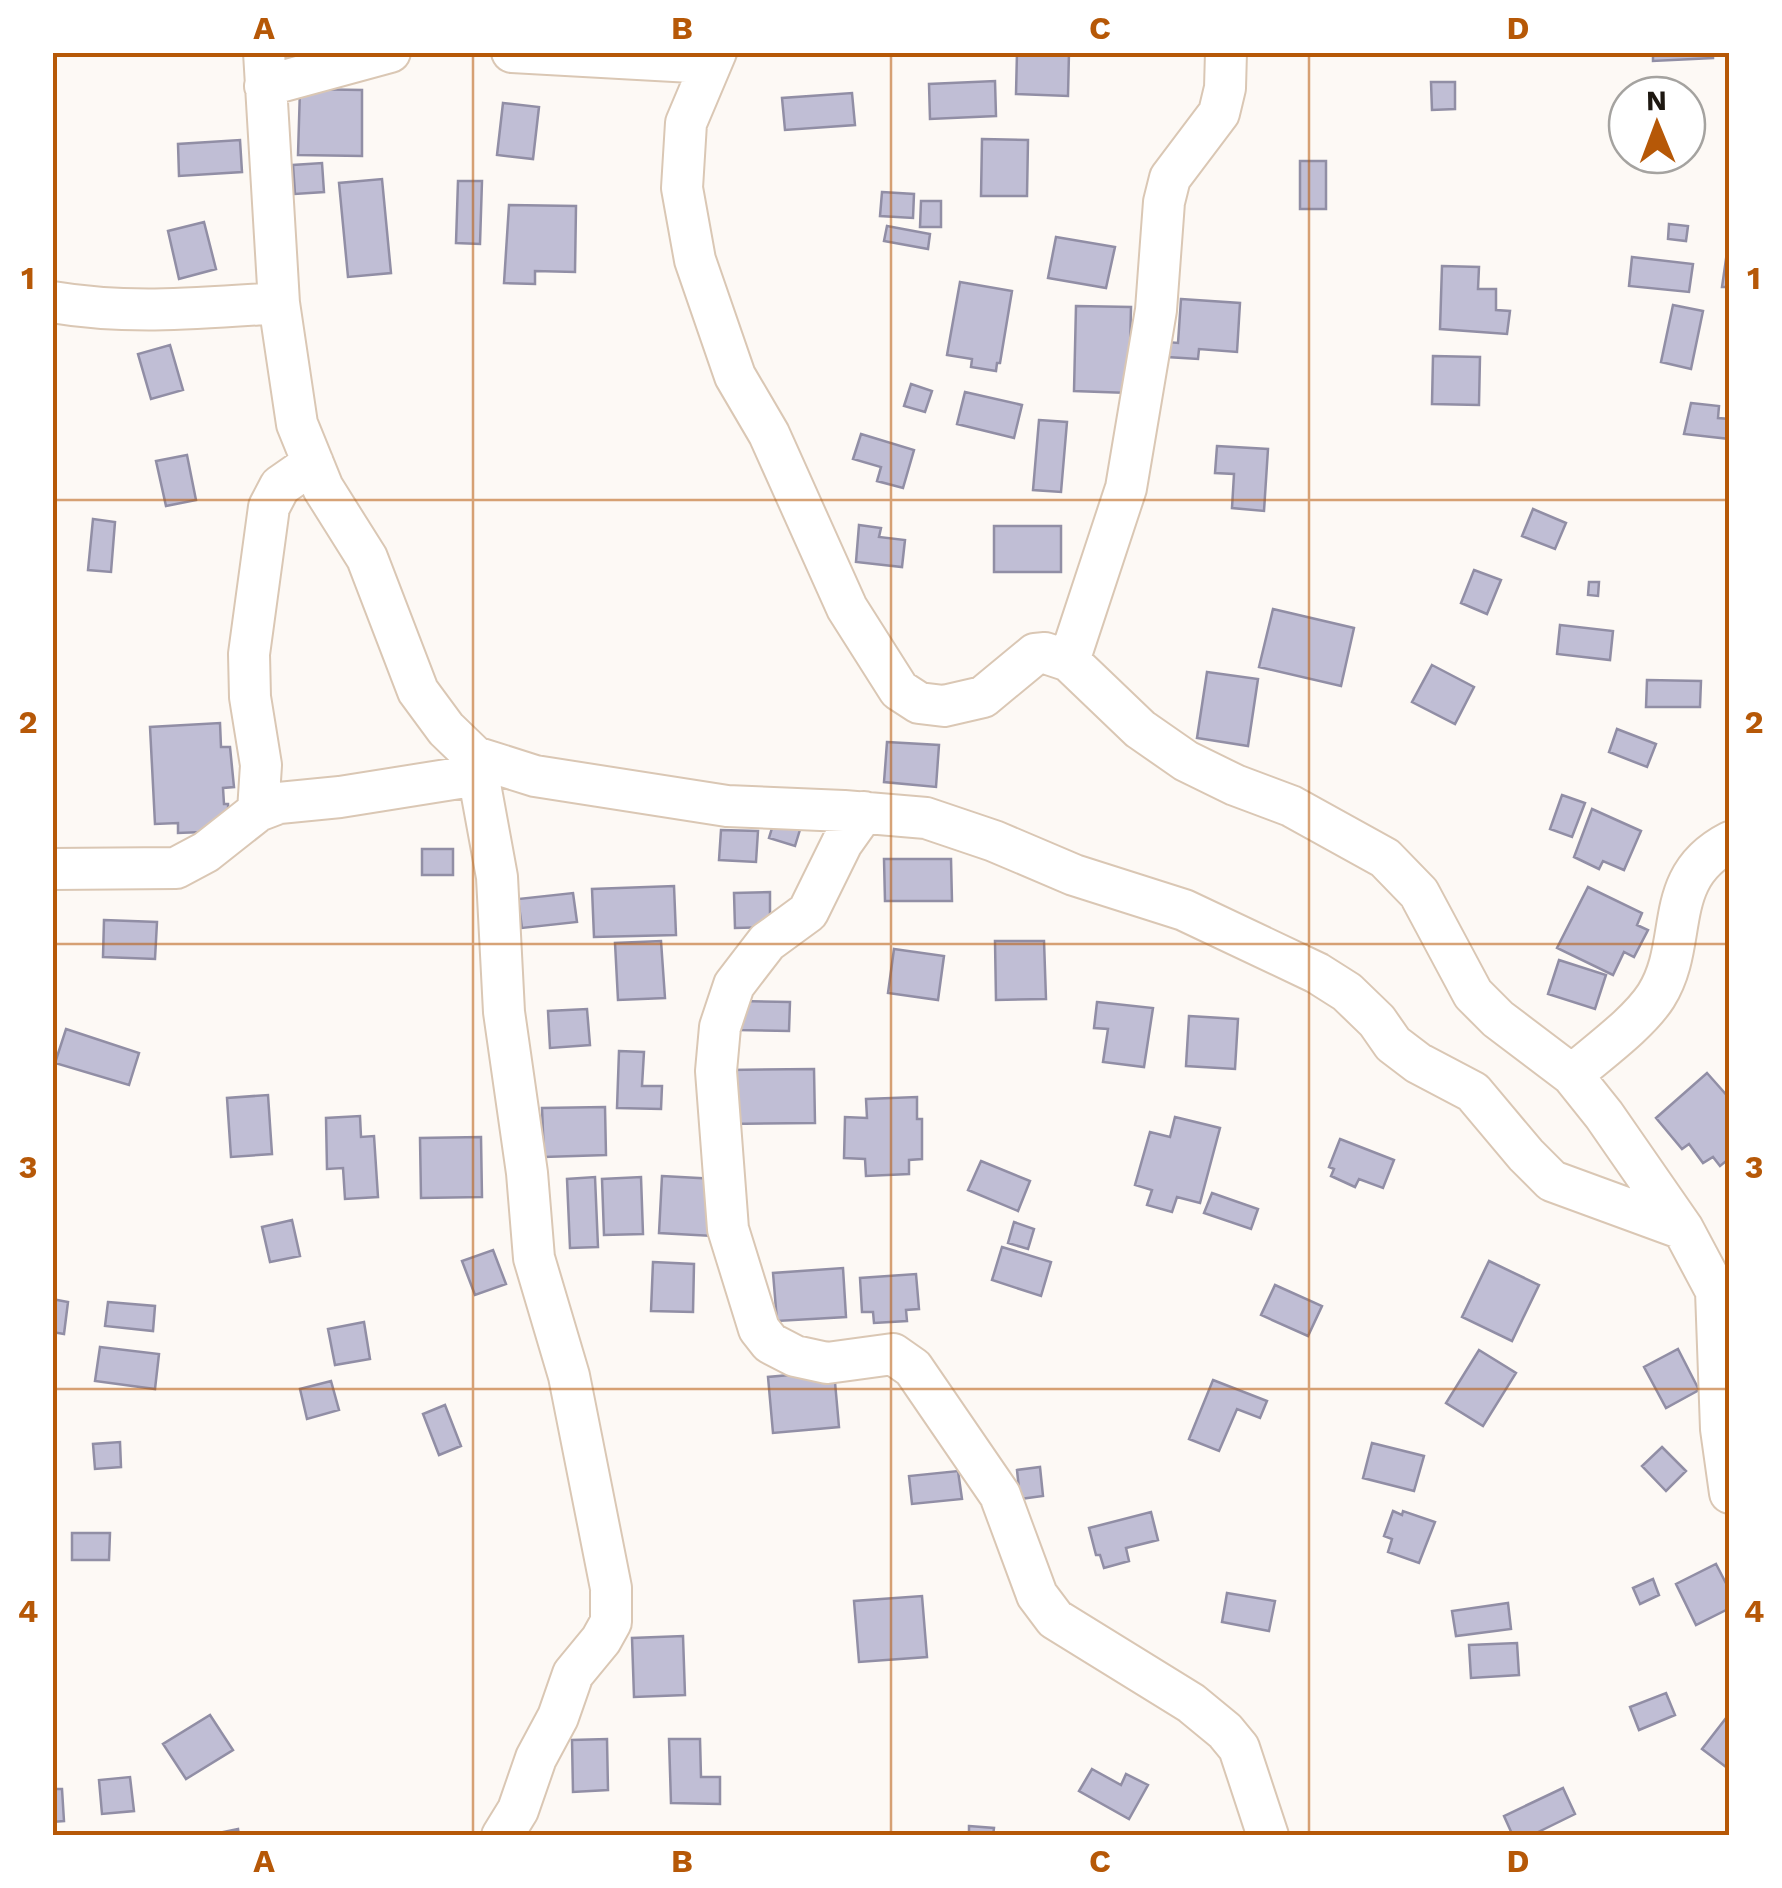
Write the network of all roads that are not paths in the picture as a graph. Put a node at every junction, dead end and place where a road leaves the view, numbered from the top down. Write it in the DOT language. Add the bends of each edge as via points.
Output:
graph roads {
  1 [pos="390,52"];
  2 [pos="512,52"];
  3 [pos="1226,52"];
  4 [pos="713,58"];
  5 [pos="265,69"];
  6 [pos="52,302"];
  7 [pos="279,303"];
  8 [pos="312,463"];
  9 [pos="1068,661"];
  10 [pos="477,766"];
  11 [pos="258,811"];
  12 [pos="864,812"];
  13 [pos="1730,842"];
  14 [pos="52,869"];
  15 [pos="1572,1075"];
  16 [pos="1683,1229"];
  17 [pos="1722,1297"];
  18 [pos="1730,1493"];
  19 [pos="502,1836"];
  20 [pos="1268,1836"];
  1 -- 5 [label="street"];
  2 -- 4 [label="street"];
  3 -- 9 [label="street" via="1218,113 1170,178 1126,488"];
  4 -- 9 [label="street" via="686,123 682,188 695,260 735,376 868,646 900,690 919,704 944,706 984,697 1034,654"];
  5 -- 7 [label="street"];
  6 -- 7 [label="street" via="130,310"];
  7 -- 8 [label="street" via="297,424"];
  8 -- 10 [label="street" via="367,558 418,691"];
  8 -- 11 [label="street" via="280,486 268,507 249,654 262,766"];
  9 -- 15 [label="street" via="1140,729 1186,761 1292,806 1385,858 1419,893 1474,994"];
  10 -- 11 [label="street"];
  10 -- 12 [label="street" via="727,806"];
  10 -- 19 [label="street" via="496,877 504,1012 534,1258 569,1376 612,1588 611,1622 573,1674"];
  11 -- 14 [label="street" via="176,868"];
  12 -- 16 [label="street" via="926,818 994,841 1184,910 1317,973 1347,992 1418,1064 1472,1092 1552,1181"];
  12 -- 20 [label="street" via="808,912 767,942 734,985 720,1027 716,1070 728,1229 760,1329 795,1356 826,1363 893,1354 913,1368 1000,1495 1037,1595 1055,1619 1225,1731 1239,1748"];
  13 -- 15 [label="street" via="1700,860 1679,907 1669,970 1655,998"];
  15 -- 16 [label="street"];
  16 -- 17 [label="street"];
  17 -- 18 [label="street" via="1720,1430"];
}
